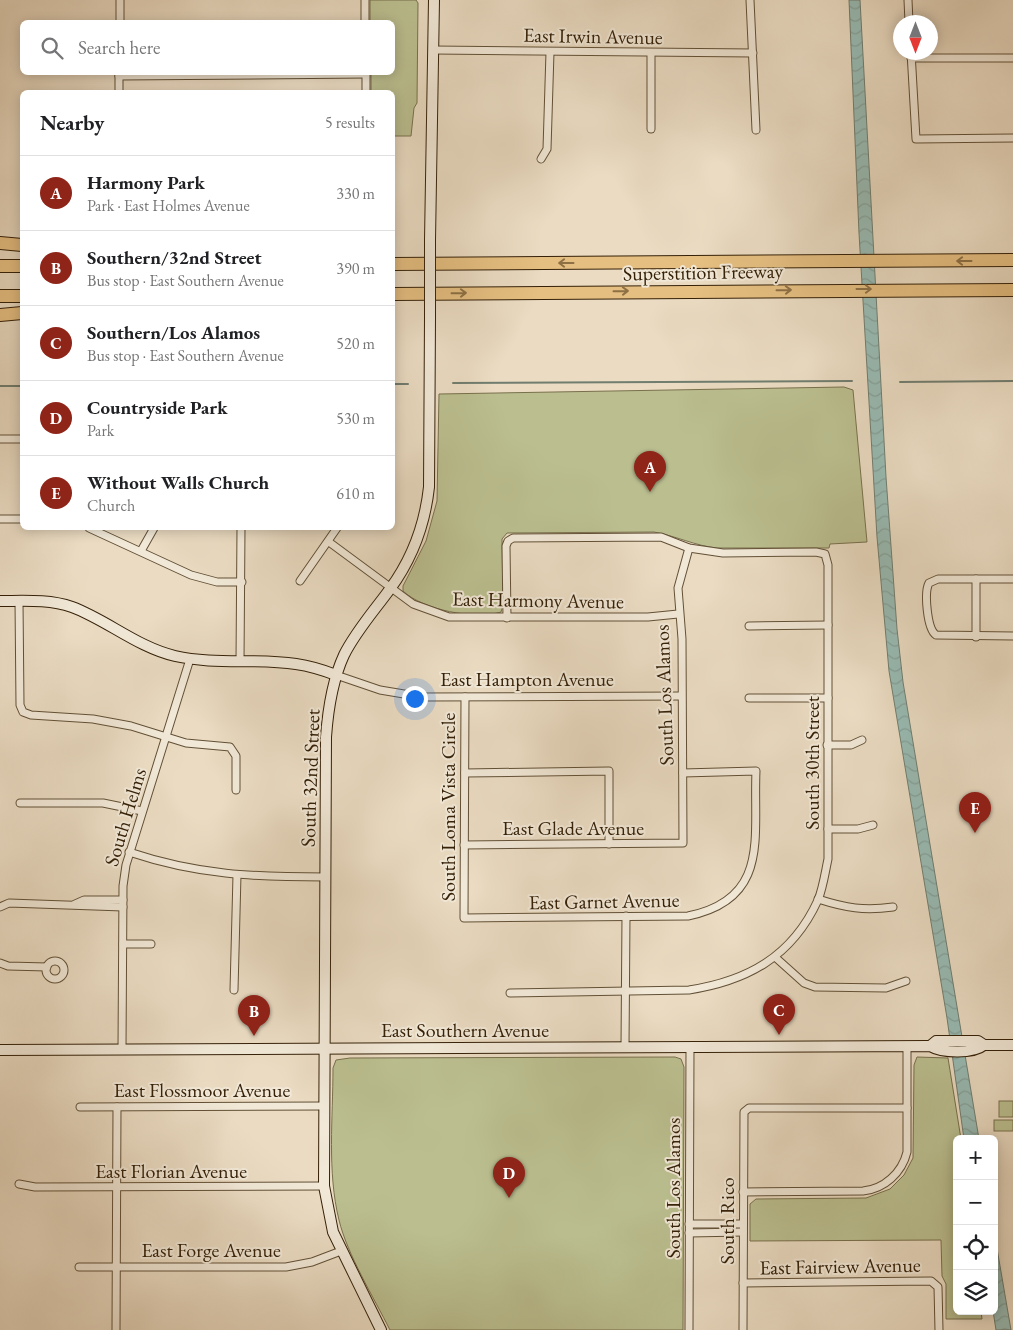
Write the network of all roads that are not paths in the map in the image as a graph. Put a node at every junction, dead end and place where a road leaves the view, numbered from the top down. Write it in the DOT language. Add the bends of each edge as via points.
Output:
graph roads {
  1 [pos="120,0"];
  2 [pos="365,0"];
  3 [pos="434,0"];
  4 [pos="750,0"];
  5 [pos="908,0"];
  6 [pos="909,15"];
  7 [pos="120,20"];
  8 [pos="365,20"];
  9 [pos="433,50"];
  10 [pos="550,52"];
  11 [pos="651,53"];
  12 [pos="753,53"];
  13 [pos="938,56"];
  14 [pos="1013,58"];
  15 [pos="911,60"];
  16 [pos="119,75"];
  17 [pos="366,75"];
  18 [pos="120,90"];
  19 [pos="366,90"];
  20 [pos="651,129"];
  21 [pos="756,130"];
  22 [pos="1013,138"];
  23 [pos="541,159"];
  24 [pos="0,244"];
  25 [pos="20,245"];
  26 [pos="1013,260"];
  27 [pos="395,264"];
  28 [pos="0,266"];
  29 [pos="20,266"];
  30 [pos="1013,290"];
  31 [pos="395,294"];
  32 [pos="0,296"];
  33 [pos="20,296"];
  34 [pos="20,313"];
  35 [pos="0,315"];
  36 [pos="20,439"];
  37 [pos="0,440"];
  38 [pos="0,519"];
  39 [pos="20,519"];
  40 [pos="94,530"];
  41 [pos="153,530"];
  42 [pos="241,530"];
  43 [pos="336,530"];
  44 [pos="329,542"];
  45 [pos="689,548"];
  46 [pos="141,551"];
  47 [pos="976,579"];
  48 [pos="1013,579"];
  49 [pos="300,581"];
  50 [pos="242,582"];
  51 [pos="391,588"];
  52 [pos="0,601"];
  53 [pos="19,601"];
  54 [pos="678,614"];
  55 [pos="507,618"];
  56 [pos="828,625"];
  57 [pos="749,626"];
  58 [pos="1013,636"];
  59 [pos="976,637"];
  60 [pos="190,659"];
  61 [pos="240,662"];
  62 [pos="336,675"];
  63 [pos="681,696"];
  64 [pos="465,697"];
  65 [pos="749,698"];
  66 [pos="828,698"];
  67 [pos="167,737"];
  68 [pos="862,740"];
  69 [pos="828,745"];
  70 [pos="464,773"];
  71 [pos="683,773"];
  72 [pos="236,790"];
  73 [pos="20,803"];
  74 [pos="142,811"];
  75 [pos="873,825"];
  76 [pos="828,829"];
  77 [pos="609,844"];
  78 [pos="683,844"];
  79 [pos="464,845"];
  80 [pos="129,852"];
  81 [pos="237,875"];
  82 [pos="325,877"];
  83 [pos="818,899"];
  84 [pos="123,903"];
  85 [pos="0,907"];
  86 [pos="893,907"];
  87 [pos="626,916"];
  88 [pos="464,918"];
  89 [pos="123,944"];
  90 [pos="151,944"];
  91 [pos="775,957"];
  92 [pos="0,963"];
  93 [pos="47,967"];
  94 [pos="906,981"];
  95 [pos="234,990"];
  96 [pos="626,990"];
  97 [pos="510,993"];
  98 [pos="1013,1045"];
  99 [pos="907,1046"];
  100 [pos="625,1047"];
  101 [pos="690,1047"];
  102 [pos="122,1049"];
  103 [pos="324,1049"];
  104 [pos="0,1050"];
  105 [pos="324,1106"];
  106 [pos="80,1107"];
  107 [pos="117,1107"];
  108 [pos="908,1108"];
  109 [pos="19,1184"];
  110 [pos="324,1186"];
  111 [pos="116,1187"];
  112 [pos="743,1192"];
  113 [pos="689,1224"];
  114 [pos="743,1224"];
  115 [pos="743,1232"];
  116 [pos="689,1233"];
  117 [pos="341,1251"];
  118 [pos="79,1267"];
  119 [pos="116,1267"];
  120 [pos="743,1283"];
  121 [pos="379,1329"];
  122 [pos="116,1330"];
  123 [pos="689,1330"];
  124 [pos="743,1330"];
  125 [pos="939,1330"];
  1 -- 7 [label="street"];
  2 -- 8 [label="street"];
  3 -- 9 [label="street, South 32nd Street"];
  4 -- 12 [label="street"];
  5 -- 6 [label="street"];
  9 -- 10 [label="street, East Irwin Avenue"];
  9 -- 51 [label="street, South 32nd Street, bridge" via="429,487 427,506 414,545"];
  10 -- 11 [label="street, East Irwin Avenue"];
  10 -- 23 [label="street" via="547,149"];
  11 -- 12 [label="street, East Irwin Avenue"];
  11 -- 20 [label="street"];
  12 -- 21 [label="street"];
  13 -- 14 [label="street"];
  15 -- 22 [label="street" via="916,139"];
  16 -- 18 [label="street"];
  17 -- 19 [label="street"];
  24 -- 25 [label="highway"];
  26 -- 27 [label="highway, Superstition Freeway, one-way"];
  28 -- 29 [label="highway"];
  31 -- 30 [label="highway, Superstition Freeway, one-way"];
  32 -- 33 [label="highway"];
  34 -- 35 [label="highway"];
  36 -- 37 [label="street"];
  38 -- 39 [label="street"];
  40 -- 46 [label="street"];
  41 -- 46 [label="street"];
  42 -- 50 [label="street"];
  43 -- 44 [label="street"];
  44 -- 49 [label="street"];
  44 -- 51 [label="street, East Harmony Avenue"];
  45 -- 54 [label="street, South Los Alamos" via="678,588"];
  45 -- 55 [label="street" via="661,537 513,538 508,540"];
  45 -- 56 [label="street, South 30th Street" via="723,553 825,554 828,565"];
  46 -- 50 [label="street" via="191,575 217,582"];
  47 -- 48 [label="street"];
  47 -- 59 [label="street"];
  47 -- 59 [label="street" via="938,579 926,588 929,625 933,633 942,637"];
  50 -- 61 [label="street"];
  51 -- 55 [label="street, East Harmony Avenue" via="413,604 449,616"];
  51 -- 62 [label="street, South 32nd Street" via="352,640"];
  52 -- 53 [label="street, East Hampton Avenue"];
  53 -- 60 [label="street, East Hampton Avenue" via="69,606 142,644"];
  53 -- 67 [label="street" via="22,712 105,721"];
  54 -- 55 [label="street, East Harmony Avenue"];
  54 -- 63 [label="street, South Los Alamos" via="682,639"];
  56 -- 57 [label="street"];
  56 -- 66 [label="street, South 30th Street"];
  58 -- 59 [label="street"];
  60 -- 61 [label="street, East Hampton Avenue"];
  60 -- 67 [label="street, South Helms"];
  61 -- 62 [label="street, East Hampton Avenue" via="294,663"];
  62 -- 64 [label="street, East Hampton Avenue" via="401,695"];
  62 -- 82 [label="street, South 32nd Street" via="326,737"];
  63 -- 64 [label="street, East Hampton Avenue"];
  63 -- 71 [label="street, South Los Alamos"];
  64 -- 70 [label="street, South Loma Vista Circle"];
  65 -- 66 [label="street"];
  66 -- 69 [label="street, South 30th Street"];
  67 -- 72 [label="street" via="192,744 233,748"];
  67 -- 74 [label="street, South Helms"];
  68 -- 69 [label="street" via="851,745"];
  69 -- 76 [label="street, South 30th Street"];
  70 -- 77 [label="street" via="609,771"];
  70 -- 79 [label="street, South Loma Vista Circle"];
  71 -- 78 [label="street, South Los Alamos"];
  71 -- 87 [label="street, East Garnet Avenue" via="756,771 754,860 748,876 724,903 706,912 688,916"];
  73 -- 74 [label="street" via="103,803"];
  74 -- 80 [label="street, South Helms"];
  75 -- 76 [label="street" via="858,830"];
  76 -- 83 [label="street, South 30th Street" via="828,859"];
  77 -- 78 [label="street, East Glade Avenue"];
  77 -- 79 [label="street, East Glade Avenue"];
  79 -- 88 [label="street, South Loma Vista Circle"];
  80 -- 81 [label="street" via="201,872"];
  80 -- 84 [label="street, South Helms" via="124,872"];
  81 -- 82 [label="street"];
  81 -- 95 [label="street"];
  82 -- 103 [label="street, South 32nd Street"];
  83 -- 86 [label="street" via="845,908 872,910"];
  83 -- 91 [label="street, South 30th Street" via="804,924"];
  84 -- 85 [label="street" via="84,900 75,904 9,903"];
  84 -- 89 [label="street, South Helms"];
  87 -- 88 [label="street, East Garnet Avenue"];
  87 -- 96 [label="street"];
  89 -- 90 [label="street"];
  89 -- 102 [label="street, South Helms"];
  91 -- 94 [label="street" via="802,987 886,988"];
  91 -- 96 [label="street, South 30th Street" via="742,977 711,986 689,990"];
  92 -- 93 [label="street"];
  96 -- 97 [label="street, South 30th Street"];
  96 -- 100 [label="street"];
  98 -- 99 [label="street, East Southern Avenue" via="984,1045 978,1050 966,1045 950,1045 937,1050 930,1046"];
  99 -- 101 [label="street, East Southern Avenue"];
  99 -- 108 [label="street"];
  100 -- 101 [label="street, East Southern Avenue"];
  100 -- 103 [label="street, East Southern Avenue"];
  101 -- 113 [label="street, South Los Alamos"];
  102 -- 103 [label="street, East Southern Avenue"];
  102 -- 104 [label="street, East Southern Avenue"];
  103 -- 105 [label="street, South 32nd Street"];
  105 -- 107 [label="street, East Flossmoor Avenue"];
  105 -- 110 [label="street, South 32nd Street"];
  106 -- 107 [label="street, East Flossmoor Avenue"];
  107 -- 111 [label="street"];
  108 -- 112 [label="street" via="906,1157 891,1178 879,1187 863,1191"];
  108 -- 112 [label="street, South Rico" via="749,1108 744,1112"];
  109 -- 111 [label="street, East Florian Avenue" via="35,1187"];
  110 -- 111 [label="street, East Florian Avenue"];
  110 -- 117 [label="street, South 32nd Street" via="333,1232"];
  111 -- 119 [label="street"];
  112 -- 114 [label="street, South Rico"];
  113 -- 114 [label="street"];
  113 -- 116 [label="street, South Los Alamos"];
  114 -- 115 [label="street, South Rico"];
  115 -- 116 [label="street"];
  115 -- 120 [label="street, South Rico"];
  116 -- 123 [label="street, South Los Alamos"];
  117 -- 119 [label="street, East Forge Avenue" via="312,1262 286,1266"];
  117 -- 121 [label="street, South 32nd Street"];
  118 -- 119 [label="street, East Forge Avenue"];
  119 -- 122 [label="street"];
  120 -- 124 [label="street, South Rico"];
  120 -- 125 [label="street, East Fairview Avenue" via="931,1281 937,1284"];
}
